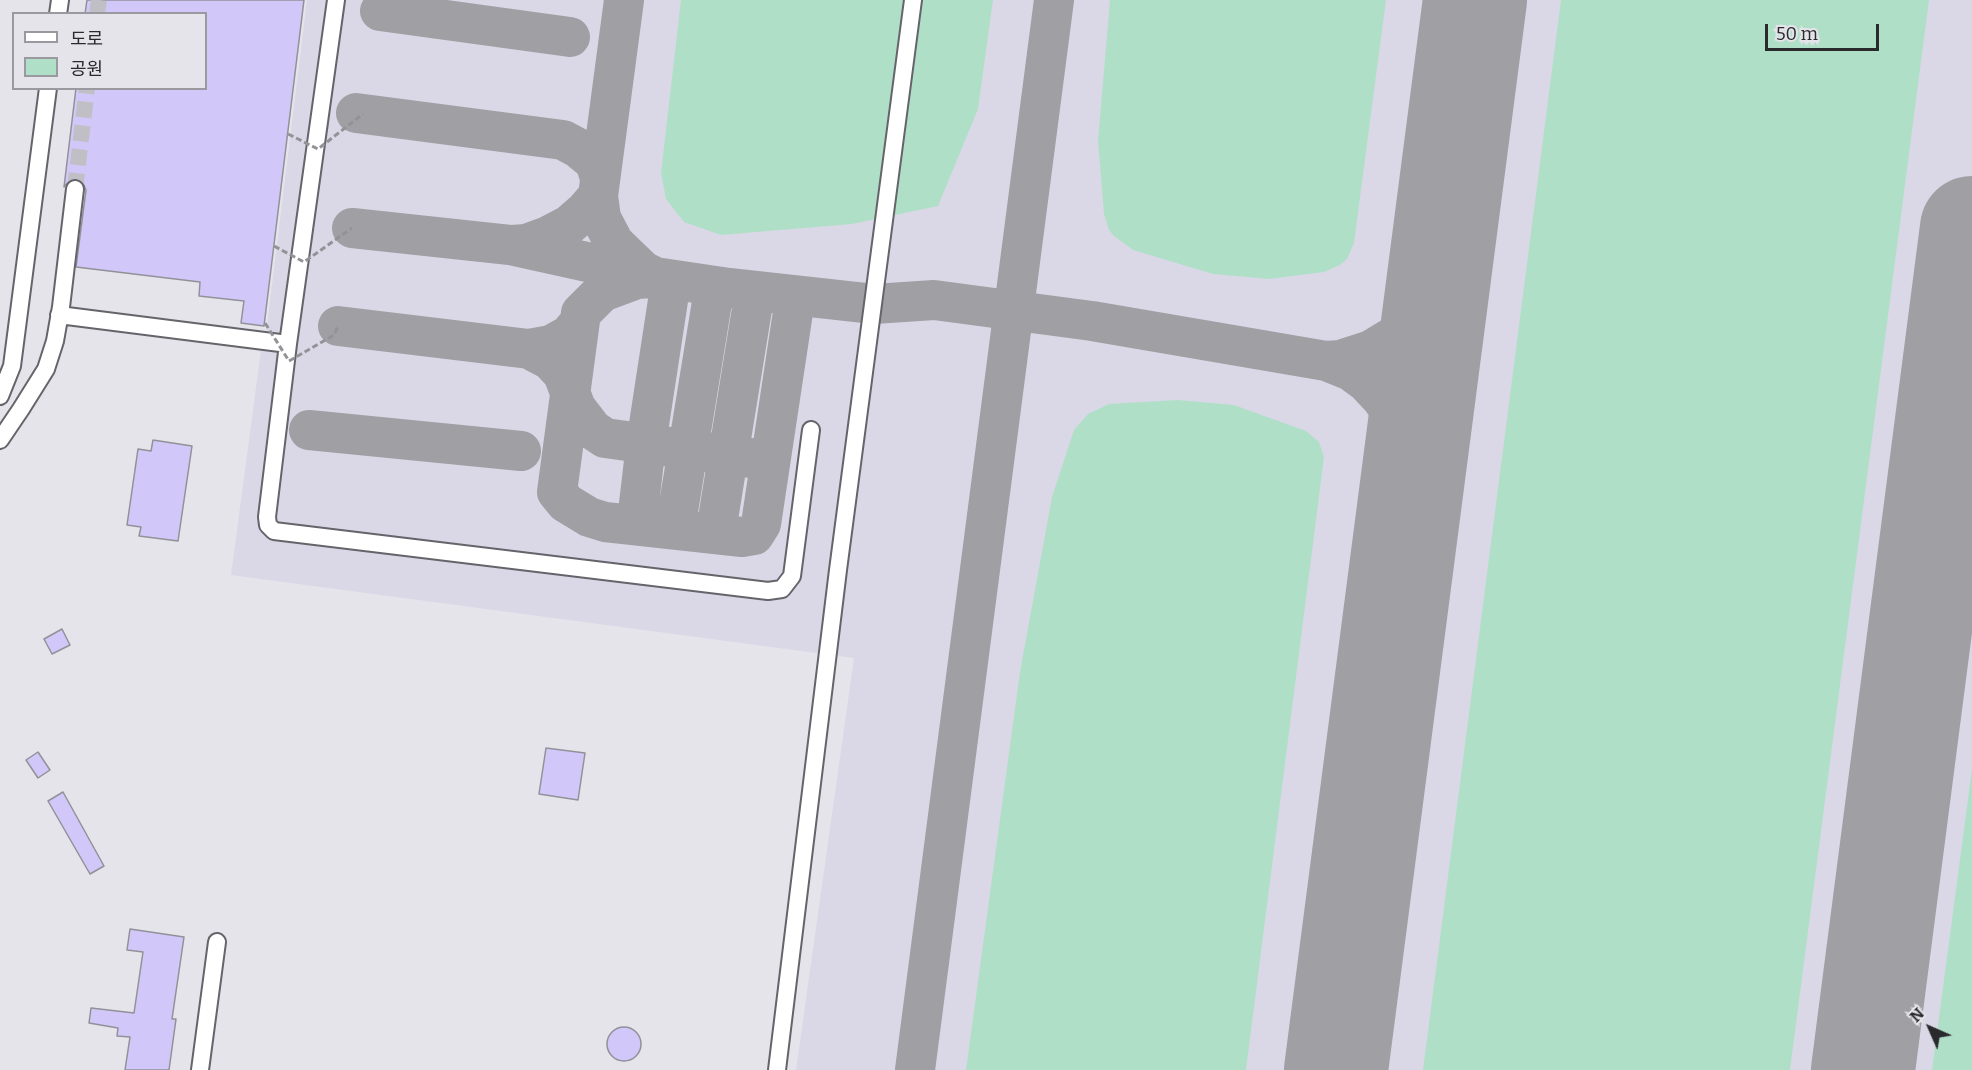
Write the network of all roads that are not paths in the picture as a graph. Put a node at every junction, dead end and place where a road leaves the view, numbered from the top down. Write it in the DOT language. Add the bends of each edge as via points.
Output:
graph roads {
  1 [pos="336,0"];
  2 [pos="913,0"];
  3 [pos="48,90"];
  4 [pos="75,189"];
  5 [pos="59,315"];
  6 [pos="288,344"];
  7 [pos="0,396"];
  8 [pos="812,430"];
  9 [pos="0,440"];
  10 [pos="217,942"];
  11 [pos="200,1070"];
  12 [pos="777,1070"];
  1 -- 6 [label="street"];
  2 -- 12 [label="street"];
  3 -- 7 [label="street" via="12,366"];
  4 -- 5 [label="street"];
  5 -- 6 [label="street"];
  5 -- 9 [label="street" via="46,369"];
  6 -- 8 [label="street" via="267,517 274,531 768,591 782,589 792,576"];
  10 -- 11 [label="street"];
}
